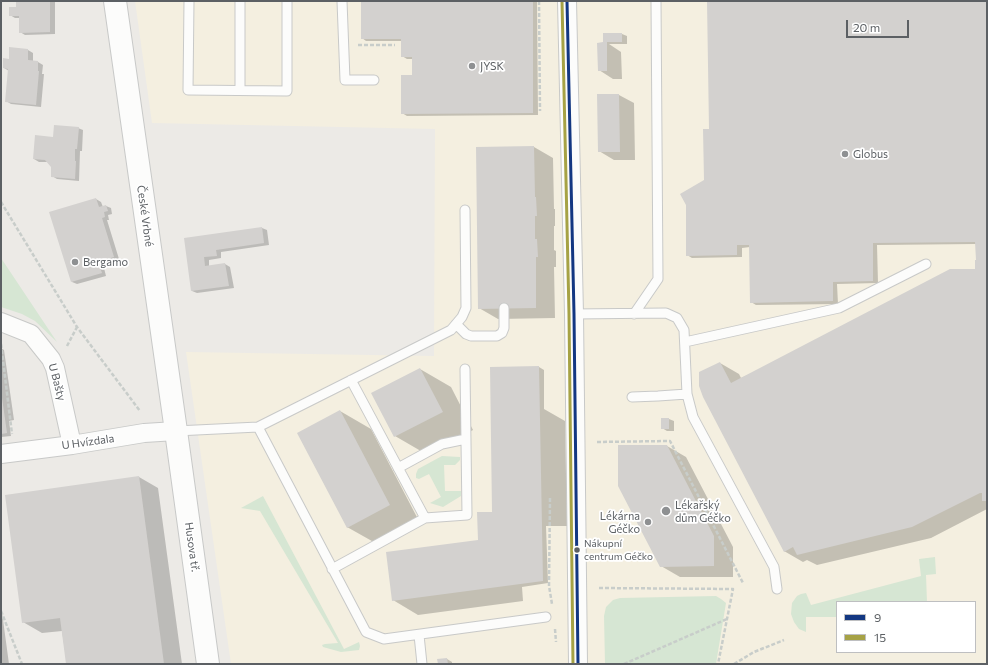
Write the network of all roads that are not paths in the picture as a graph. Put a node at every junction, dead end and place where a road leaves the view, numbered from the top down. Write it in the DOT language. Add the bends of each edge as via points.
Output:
graph roads {
  1 [pos="115,1"];
  2 [pos="189,1"];
  3 [pos="240,1"];
  4 [pos="287,1"];
  5 [pos="342,1"];
  6 [pos="567,1"];
  7 [pos="656,1"];
  8 [pos="374,80"];
  9 [pos="240,90"];
  10 [pos="465,210"];
  11 [pos="926,264"];
  12 [pos="504,308"];
  13 [pos="574,314"];
  14 [pos="634,314"];
  15 [pos="1,322"];
  16 [pos="456,324"];
  17 [pos="685,342"];
  18 [pos="465,369"];
  19 [pos="352,380"];
  20 [pos="687,394"];
  21 [pos="632,397"];
  22 [pos="258,427"];
  23 [pos="176,431"];
  24 [pos="466,439"];
  25 [pos="72,445"];
  26 [pos="7,453"];
  27 [pos="398,468"];
  28 [pos="425,518"];
  29 [pos="332,569"];
  30 [pos="777,589"];
  31 [pos="546,617"];
  32 [pos="419,635"];
  33 [pos="208,664"];
  34 [pos="422,664"];
  35 [pos="578,664"];
  1 -- 23 [label="street, České Vrbné"];
  2 -- 9 [label="lane" via="188,90"];
  3 -- 9 [label="lane"];
  4 -- 9 [label="lane" via="287,91"];
  5 -- 8 [label="lane" via="345,80"];
  6 -- 13 [label="street"];
  7 -- 14 [label="lane" via="658,279"];
  10 -- 16 [label="lane" via="466,308"];
  11 -- 17 [label="lane" via="839,308"];
  12 -- 16 [label="lane" via="504,328 497,336 471,336"];
  13 -- 14 [label="lane"];
  13 -- 35 [label="street"];
  14 -- 17 [label="lane" via="666,313 677,318 684,330"];
  15 -- 25 [label="street, U Bašty" via="31,334 51,359"];
  16 -- 19 [label="lane" via="451,330"];
  17 -- 20 [label="lane"];
  18 -- 24 [label="lane"];
  19 -- 22 [label="lane"];
  19 -- 27 [label="lane"];
  20 -- 21 [label="lane"];
  20 -- 30 [label="lane" via="693,417 774,567"];
  22 -- 23 [label="lane"];
  22 -- 29 [label="lane"];
  23 -- 25 [label="street, U Hvízdala" via="144,433"];
  23 -- 33 [label="street, Husova tř."];
  24 -- 27 [label="lane" via="442,444"];
  24 -- 28 [label="lane" via="467,515"];
  25 -- 26 [label="street, U Hvízdala"];
  27 -- 28 [label="lane"];
  28 -- 29 [label="lane"];
  29 -- 32 [label="lane" via="366,632 384,639"];
  31 -- 32 [label="lane"];
  32 -- 34 [label="lane"];
}
